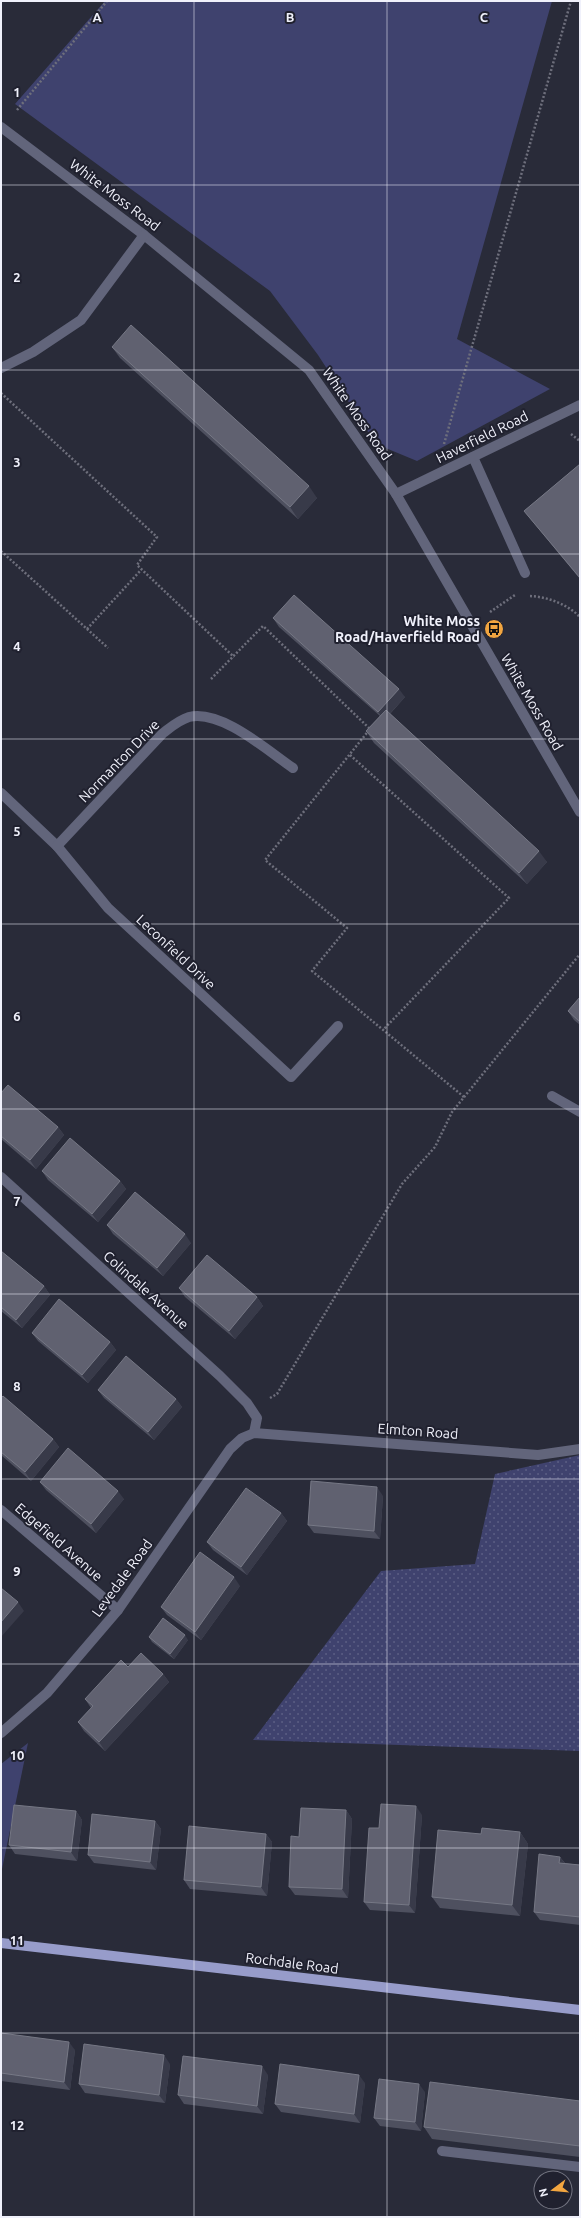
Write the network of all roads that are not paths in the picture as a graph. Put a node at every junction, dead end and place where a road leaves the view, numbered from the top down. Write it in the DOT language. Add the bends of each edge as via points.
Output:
graph roads {
  1 [pos="2,128"];
  2 [pos="144,234"];
  3 [pos="1,368"];
  4 [pos="580,405"];
  5 [pos="473,457"];
  6 [pos="396,494"];
  7 [pos="525,573"];
  8 [pos="293,768"];
  9 [pos="1,793"];
  10 [pos="580,812"];
  11 [pos="57,846"];
  12 [pos="338,1026"];
  13 [pos="552,1096"];
  14 [pos="580,1112"];
  15 [pos="1,1177"];
  16 [pos="254,1433"];
  17 [pos="580,1449"];
  18 [pos="1,1510"];
  19 [pos="118,1610"];
  20 [pos="1,1733"];
  21 [pos="1,1943"];
  22 [pos="580,2010"];
  23 [pos="442,2151"];
  24 [pos="580,2167"];
  1 -- 2 [label="street, White Moss Road"];
  2 -- 3 [label="street" via="81,320 33,352"];
  2 -- 6 [label="street, White Moss Road" via="310,370"];
  4 -- 5 [label="street, Haverfield Road"];
  5 -- 6 [label="street, Haverfield Road"];
  5 -- 7 [label="street"];
  6 -- 10 [label="street, White Moss Road"];
  8 -- 11 [label="street, Normanton Drive" via="218,720 190,717 163,733"];
  9 -- 11 [label="street, Leconfield Drive"];
  11 -- 12 [label="street, Leconfield Drive" via="108,908 291,1076"];
  13 -- 14 [label="street"];
  15 -- 16 [label="street, Colindale Avenue" via="220,1376 256,1418"];
  16 -- 17 [label="street, Elmton Road" via="538,1455"];
  16 -- 19 [label="street, Levedale Road" via="242,1438 230,1449"];
  18 -- 19 [label="street, Edgefield Avenue"];
  19 -- 20 [label="street, Levedale Road" via="47,1693"];
  21 -- 22 [label="main road, Rochdale Road"];
  23 -- 24 [label="street"];
}
